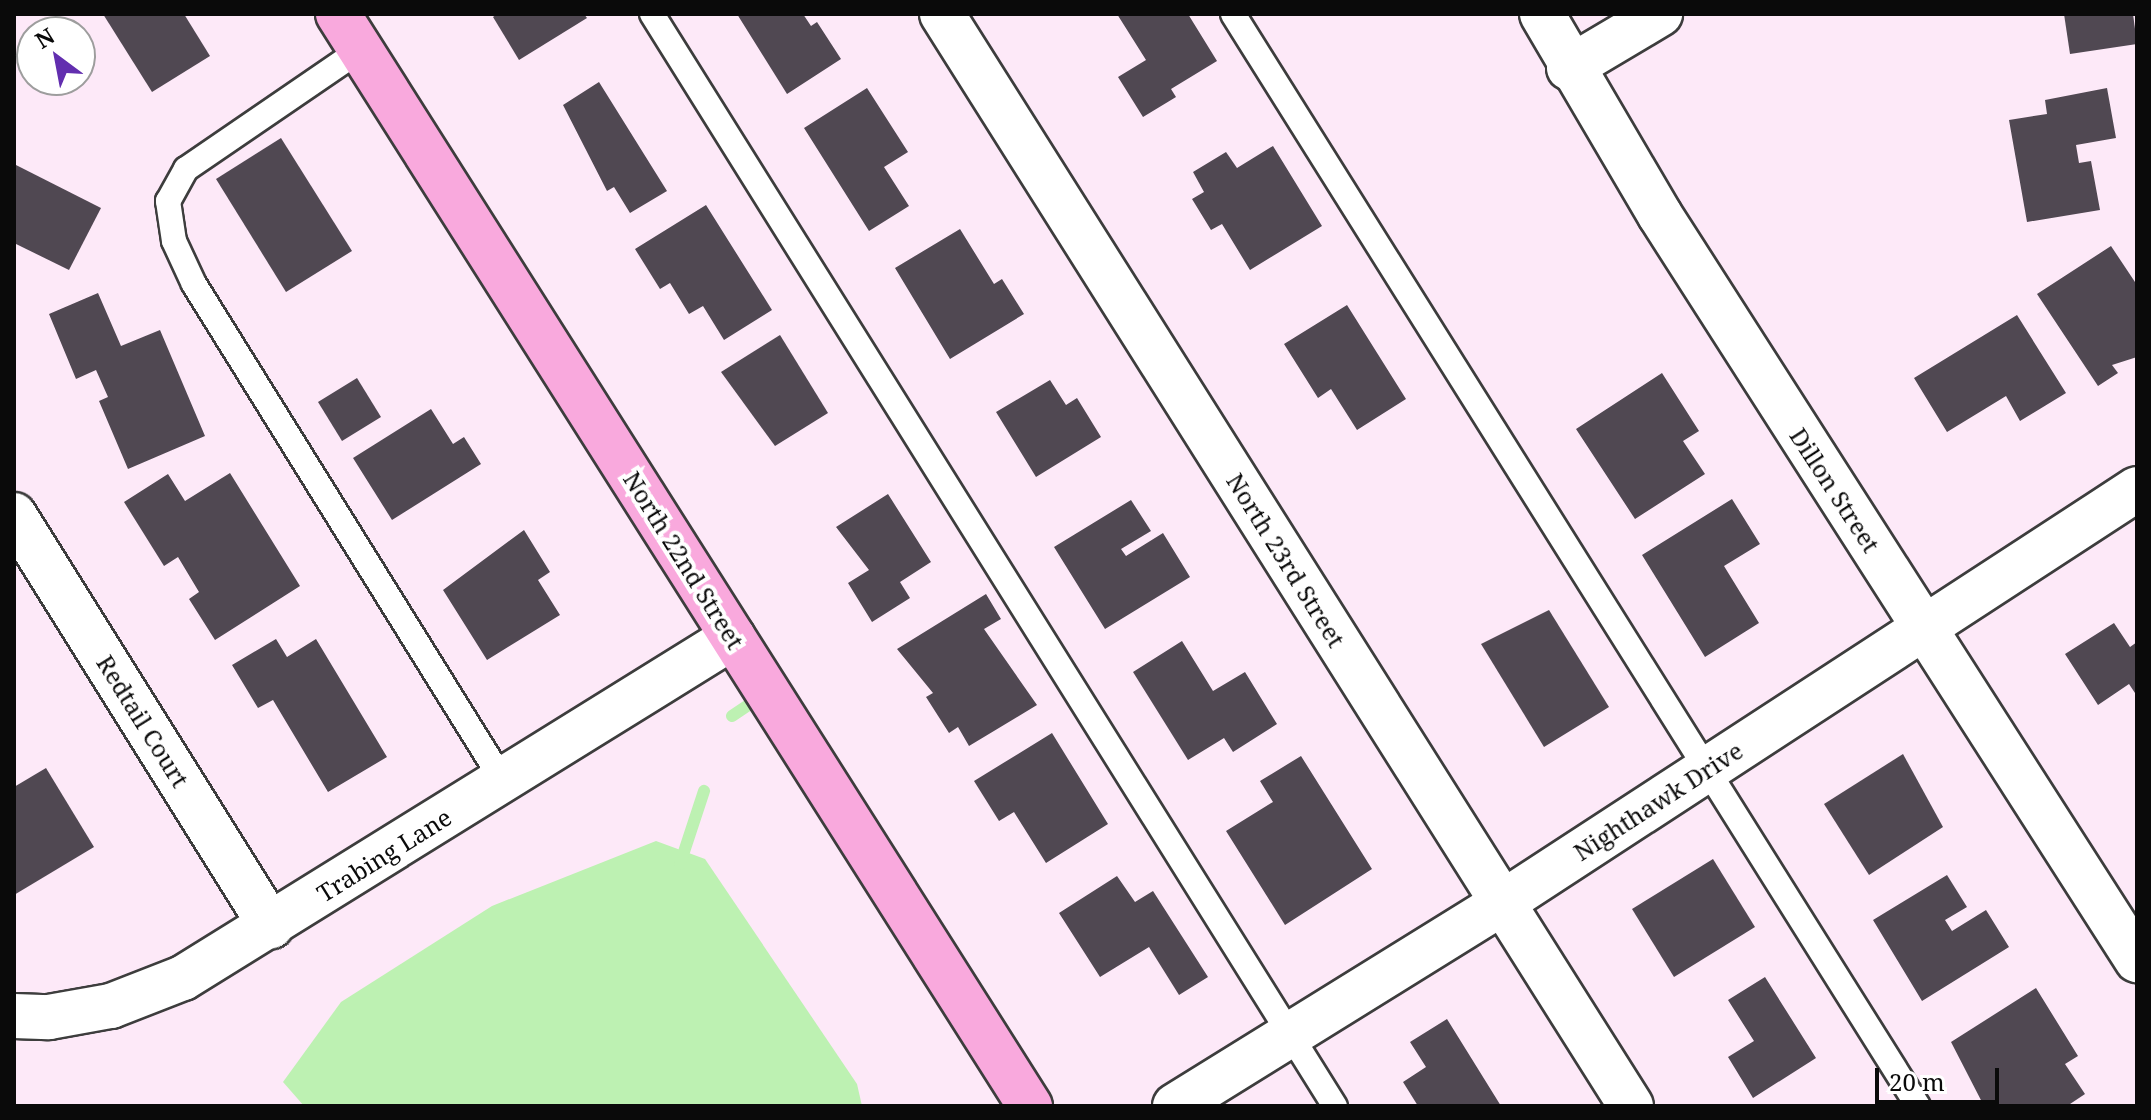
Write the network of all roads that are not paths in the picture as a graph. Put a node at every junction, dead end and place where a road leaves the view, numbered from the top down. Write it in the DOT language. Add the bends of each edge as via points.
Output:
graph roads {
  1 [pos="652,14"];
  2 [pos="942,14"];
  3 [pos="1233,14"];
  4 [pos="1542,14"];
  5 [pos="1660,14"];
  6 [pos="349,32"];
  7 [pos="1569,68"];
  8 [pos="2137,489"];
  9 [pos="14,515"];
  10 [pos="1924,628"];
  11 [pos="733,637"];
  12 [pos="1708,769"];
  13 [pos="503,781"];
  14 [pos="1502,903"];
  15 [pos="271,926"];
  16 [pos="2137,960"];
  17 [pos="14,1016"];
  18 [pos="1291,1035"];
  19 [pos="1030,1106"];
  20 [pos="1175,1106"];
  21 [pos="1335,1106"];
  22 [pos="1631,1106"];
  23 [pos="1918,1106"];
  1 -- 18 [label="lane"];
  2 -- 14 [label="street, North 23rd Street"];
  3 -- 12 [label="lane"];
  4 -- 7 [label="street, Dillon Street"];
  5 -- 7 [label="street"];
  6 -- 11 [label="street, North 22nd Street"];
  6 -- 13 [label="lane" via="186,169 168,201 174,241 194,284"];
  7 -- 10 [label="street, Dillon Street"];
  8 -- 10 [label="street, Nighthawk Drive"];
  9 -- 15 [label="street, Redtail Court"];
  10 -- 12 [label="street, Nighthawk Drive"];
  10 -- 16 [label="street, Dillon Street"];
  11 -- 13 [label="street, Trabing Lane"];
  11 -- 19 [label="street, North 22nd Street"];
  12 -- 14 [label="street, Nighthawk Drive"];
  12 -- 23 [label="lane"];
  13 -- 15 [label="street, Trabing Lane"];
  14 -- 18 [label="street, Nighthawk Drive"];
  14 -- 22 [label="street, North 23rd Street"];
  15 -- 17 [label="street, Trabing Lane" via="183,978 111,1006 49,1017"];
  18 -- 20 [label="street, Nighthawk Drive"];
  18 -- 21 [label="lane"];
}
